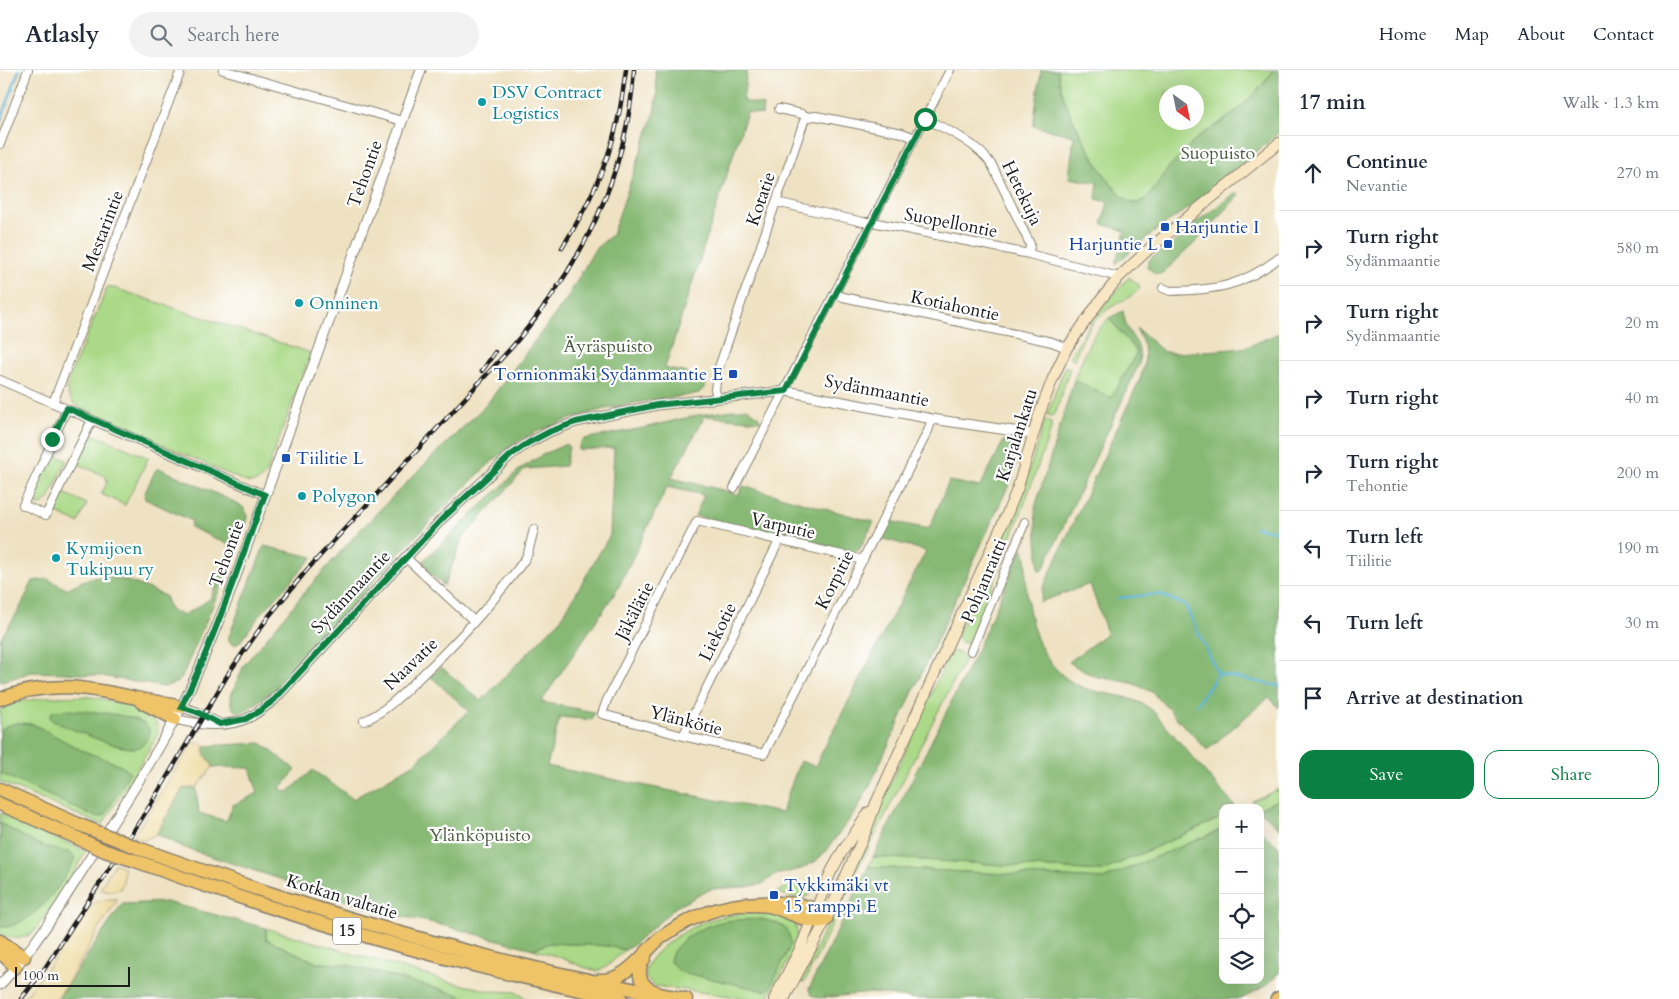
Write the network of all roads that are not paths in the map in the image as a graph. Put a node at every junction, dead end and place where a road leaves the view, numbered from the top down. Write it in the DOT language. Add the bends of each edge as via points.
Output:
graph roads {
  1 [pos="28,70"];
  2 [pos="181,70"];
  3 [pos="223,70"];
  4 [pos="421,70"];
  5 [pos="950,70"];
  6 [pos="779,109"];
  7 [pos="808,117"];
  8 [pos="925,119"];
  9 [pos="402,121"];
  10 [pos="915,138"];
  11 [pos="1279,143"];
  12 [pos="0,144"];
  13 [pos="776,202"];
  14 [pos="872,222"];
  15 [pos="1029,254"];
  16 [pos="1279,258"];
  17 [pos="1119,277"];
  18 [pos="1163,288"];
  19 [pos="836,294"];
  20 [pos="1067,348"];
  21 [pos="0,380"];
  22 [pos="786,391"];
  23 [pos="717,398"];
  24 [pos="54,403"];
  25 [pos="67,408"];
  26 [pos="932,419"];
  27 [pos="92,420"];
  28 [pos="1034,434"];
  29 [pos="734,488"];
  30 [pos="265,495"];
  31 [pos="697,521"];
  32 [pos="1025,522"];
  33 [pos="534,529"];
  34 [pos="779,541"];
  35 [pos="405,558"];
  36 [pos="862,560"];
  37 [pos="474,621"];
  38 [pos="971,651"];
  39 [pos="127,696"];
  40 [pos="0,699"];
  41 [pos="181,707"];
  42 [pos="602,714"];
  43 [pos="175,719"];
  44 [pos="364,721"];
  45 [pos="220,724"];
  46 [pos="683,736"];
  47 [pos="764,754"];
  48 [pos="0,789"];
  49 [pos="876,802"];
  50 [pos="0,804"];
  51 [pos="135,854"];
  52 [pos="813,915"];
  53 [pos="826,920"];
  54 [pos="0,941"];
  55 [pos="650,948"];
  56 [pos="0,952"];
  57 [pos="20,962"];
  58 [pos="559,974"];
  59 [pos="790,978"];
  60 [pos="0,985"];
  61 [pos="566,988"];
  62 [pos="668,996"];
  63 [pos="592,999"];
  64 [pos="622,999"];
  65 [pos="686,999"];
  66 [pos="774,999"];
  67 [pos="784,999"];
  1 -- 12 [label="street"];
  2 -- 24 [label="street, Mestarintie"];
  3 -- 9 [label="street"];
  4 -- 9 [label="street, Tehontie"];
  5 -- 8 [label="street"];
  6 -- 7 [label="street"];
  7 -- 10 [label="street" via="832,119"];
  7 -- 13 [label="street, Kotatie" via="802,125"];
  8 -- 10 [label="street"];
  8 -- 15 [label="street, Hetekuja" via="977,147 987,157 1030,244"];
  9 -- 30 [label="street, Tehontie"];
  10 -- 14 [label="street"];
  11 -- 17 [label="main road, Karjalankatu"];
  13 -- 14 [label="street, Suopellontie"];
  13 -- 23 [label="street, Kotatie" via="718,370"];
  14 -- 15 [label="street, Suopellontie"];
  14 -- 19 [label="street"];
  15 -- 17 [label="street, Suopellontie"];
  16 -- 18 [label="street" via="1259,273 1220,288 1170,291"];
  17 -- 20 [label="main road, Karjalankatu"];
  19 -- 20 [label="street, Kotiahontie"];
  19 -- 22 [label="street"];
  20 -- 28 [label="main road, Karjalankatu" via="1047,392"];
  21 -- 24 [label="street"];
  22 -- 23 [label="street, Sydänmaantie"];
  22 -- 26 [label="street, Sydänmaantie"];
  22 -- 29 [label="street" via="778,400"];
  23 -- 35 [label="street, Sydänmaantie" via="657,405 576,422 551,431 511,455"];
  24 -- 25 [label="street"];
  25 -- 27 [label="street"];
  25 -- 27 [label="street" via="23,505 46,515"];
  26 -- 28 [label="street, Sydänmaantie"];
  26 -- 36 [label="street, Korpitie"];
  27 -- 30 [label="street"];
  28 -- 49 [label="main road, Karjalankatu" via="1018,487"];
  30 -- 41 [label="street, Tehontie" via="228,598"];
  31 -- 34 [label="street, Varputie"];
  31 -- 42 [label="street, Jäkälätie"];
  32 -- 38 [label="street, Pohjanraitti"];
  33 -- 37 [label="street, Naavatie" via="525,559"];
  34 -- 36 [label="street, Varputie"];
  34 -- 46 [label="street, Liekotie"];
  35 -- 37 [label="street"];
  35 -- 45 [label="street, Sydänmaantie" via="274,700 246,719"];
  36 -- 47 [label="street, Korpitie"];
  37 -- 44 [label="street, Naavatie" via="396,700"];
  39 -- 40 [label="highway" via="95,689 51,687 25,690"];
  39 -- 41 [label="highway"];
  39 -- 43 [label="highway"];
  41 -- 43 [label="street, Tehontie"];
  41 -- 45 [label="street"];
  42 -- 46 [label="street, Ylänkötie"];
  43 -- 45 [label="street, Sydänmaantie" via="198,725"];
  43 -- 57 [label="street, Tehontie" via="75,883"];
  46 -- 47 [label="street, Ylänkötie"];
  48 -- 51 [label="highway, Kotkan valtatie / 15, bridge"];
  49 -- 52 [label="main road, Karjalankatu" via="842,852"];
  49 -- 53 [label="main road, Karjalankatu"];
  50 -- 51 [label="highway, Kotkan valtatie / 15, bridge" via="105,851"];
  51 -- 58 [label="highway, Kotkan valtatie / 15" via="350,918"];
  51 -- 61 [label="highway, Kotkan valtatie / 15" via="246,900 473,966"];
  52 -- 53 [label="highway" via="822,922"];
  52 -- 55 [label="highway" via="759,905 723,907 672,930"];
  52 -- 59 [label="main road, Karjalankatu"];
  53 -- 59 [label="main road, Karjalankatu"];
  54 -- 57 [label="highway"];
  55 -- 58 [label="highway" via="614,978 600,980"];
  55 -- 62 [label="highway" via="640,965 639,975 647,988"];
  56 -- 57 [label="highway"];
  57 -- 60 [label="street, Tehontie"];
  58 -- 62 [label="highway, Kotkan valtatie / 15"];
  59 -- 66 [label="main road, Karjalankatu"];
  59 -- 67 [label="main road, Karjalankatu"];
  61 -- 63 [label="highway"];
  61 -- 64 [label="highway, Kotkan valtatie / 15"];
  62 -- 65 [label="highway, Kotkan valtatie / 15"];
}
